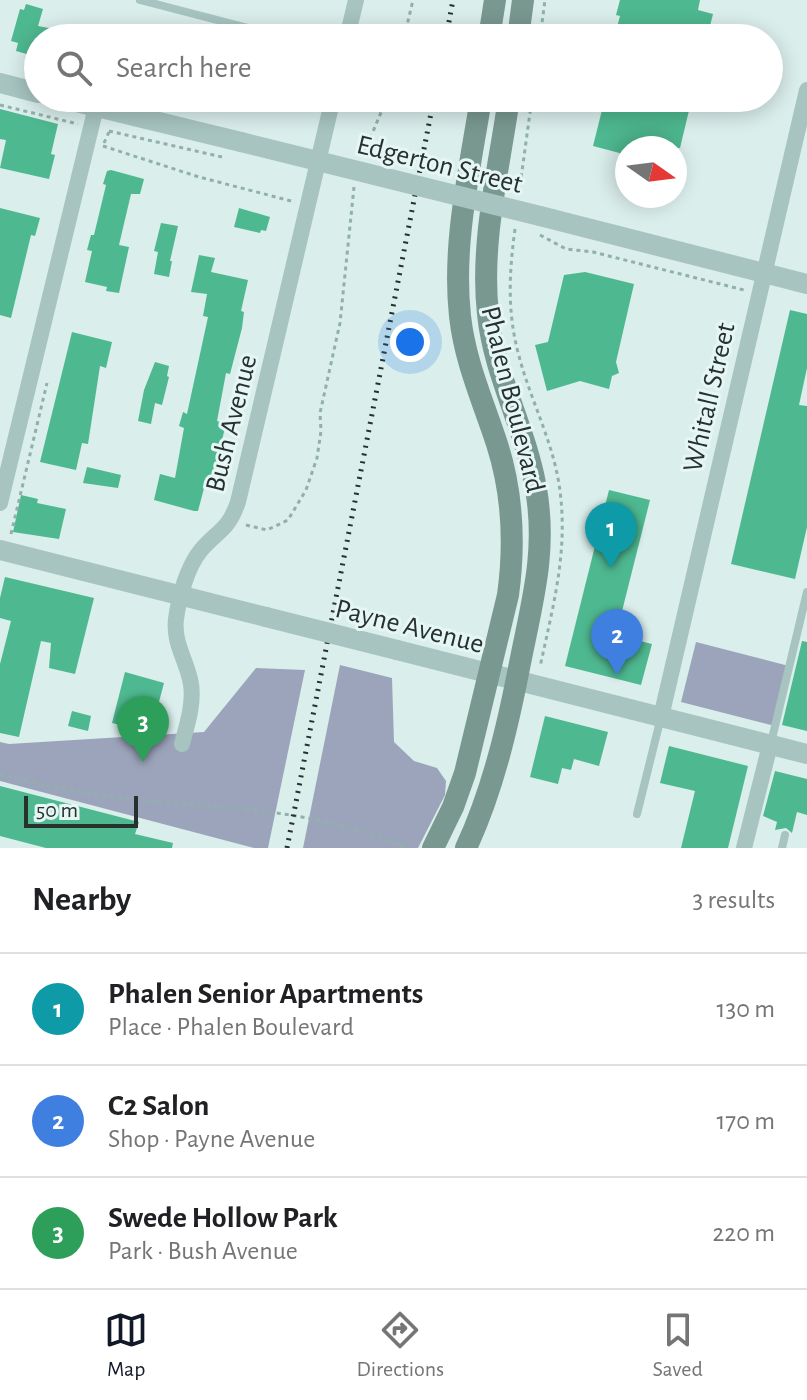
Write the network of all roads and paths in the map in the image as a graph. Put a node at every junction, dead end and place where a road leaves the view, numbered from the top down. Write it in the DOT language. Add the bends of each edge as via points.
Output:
graph roads {
  1 [pos="140,0"];
  2 [pos="356,0"];
  3 [pos="413,0"];
  4 [pos="495,0"];
  5 [pos="523,0"];
  6 [pos="545,0"];
  7 [pos="232,24"];
  8 [pos="350,24"];
  9 [pos="407,24"];
  10 [pos="491,24"];
  11 [pos="520,24"];
  12 [pos="542,24"];
  13 [pos="0,83"];
  14 [pos="24,89"];
  15 [pos="807,90"];
  16 [pos="0,105"];
  17 [pos="24,108"];
  18 [pos="54,112"];
  19 [pos="84,112"];
  20 [pos="330,112"];
  21 [pos="383,112"];
  22 [pos="479,112"];
  23 [pos="507,112"];
  24 [pos="93,117"];
  25 [pos="103,146"];
  26 [pos="237,150"];
  27 [pos="360,163"];
  28 [pos="357,178"];
  29 [pos="309,205"];
  30 [pos="538,225"];
  31 [pos="764,272"];
  32 [pos="807,284"];
  33 [pos="758,294"];
  34 [pos="0,503"];
  35 [pos="231,521"];
  36 [pos="0,550"];
  37 [pos="807,592"];
  38 [pos="181,596"];
  39 [pos="490,674"];
  40 [pos="517,680"];
  41 [pos="661,717"];
  42 [pos="182,744"];
  43 [pos="770,745"];
  44 [pos="807,754"];
  45 [pos="0,774"];
  46 [pos="637,814"];
  47 [pos="785,835"];
  48 [pos="405,848"];
  49 [pos="433,848"];
  50 [pos="466,848"];
  51 [pos="744,848"];
  52 [pos="782,848"];
  1 -- 7 [label="lane"];
  2 -- 8 [label="street"];
  3 -- 9 [label="path"];
  4 -- 10 [label="main road"];
  5 -- 11 [label="main road"];
  6 -- 12 [label="path"];
  13 -- 14 [label="street"];
  15 -- 31 [label="street, Whitall Street"];
  16 -- 17 [label="path"];
  18 -- 24 [label="path"];
  19 -- 24 [label="street, Edgerton Street"];
  20 -- 29 [label="street, Bush Avenue"];
  21 -- 27 [label="path"];
  22 -- 39 [label="main road, Phalen Boulevard" via="460,244 460,316 467,356 498,445 512,517 508,595"];
  23 -- 40 [label="main road, Phalen Boulevard" via="486,281 493,348 532,464 540,517 538,582"];
  24 -- 26 [label="street, Edgerton Street"];
  24 -- 26 [label="path" via="210,156"];
  24 -- 34 [label="street"];
  25 -- 29 [label="path"];
  26 -- 30 [label="street, Edgerton Street, bridge"];
  28 -- 35 [label="path" via="340,323 320,413 317,458 306,490 288,520 276,527 256,529"];
  29 -- 35 [label="street, Bush Avenue"];
  30 -- 31 [label="street, Edgerton Street"];
  30 -- 33 [label="path" via="566,249"];
  31 -- 32 [label="street, Edgerton Street"];
  31 -- 33 [label="street, Whitall Street"];
  33 -- 41 [label="street, Whitall Street"];
  35 -- 38 [label="street, Bush Avenue" via="198,555"];
  36 -- 38 [label="street, Payne Avenue"];
  37 -- 43 [label="lane"];
  38 -- 39 [label="street, Payne Avenue, bridge"];
  38 -- 42 [label="street, Bush Avenue" via="176,642 192,695"];
  39 -- 40 [label="street, Payne Avenue"];
  39 -- 49 [label="main road, Phalen Boulevard" via="458,794"];
  40 -- 41 [label="street, Payne Avenue"];
  40 -- 50 [label="main road, Phalen Boulevard" via="484,806"];
  41 -- 43 [label="street, Payne Avenue"];
  41 -- 46 [label="lane"];
  43 -- 44 [label="street, Payne Avenue"];
  43 -- 51 [label="street"];
  45 -- 48 [label="path" via="131,799 266,811 377,835"];
  47 -- 52 [label="lane"];
}
